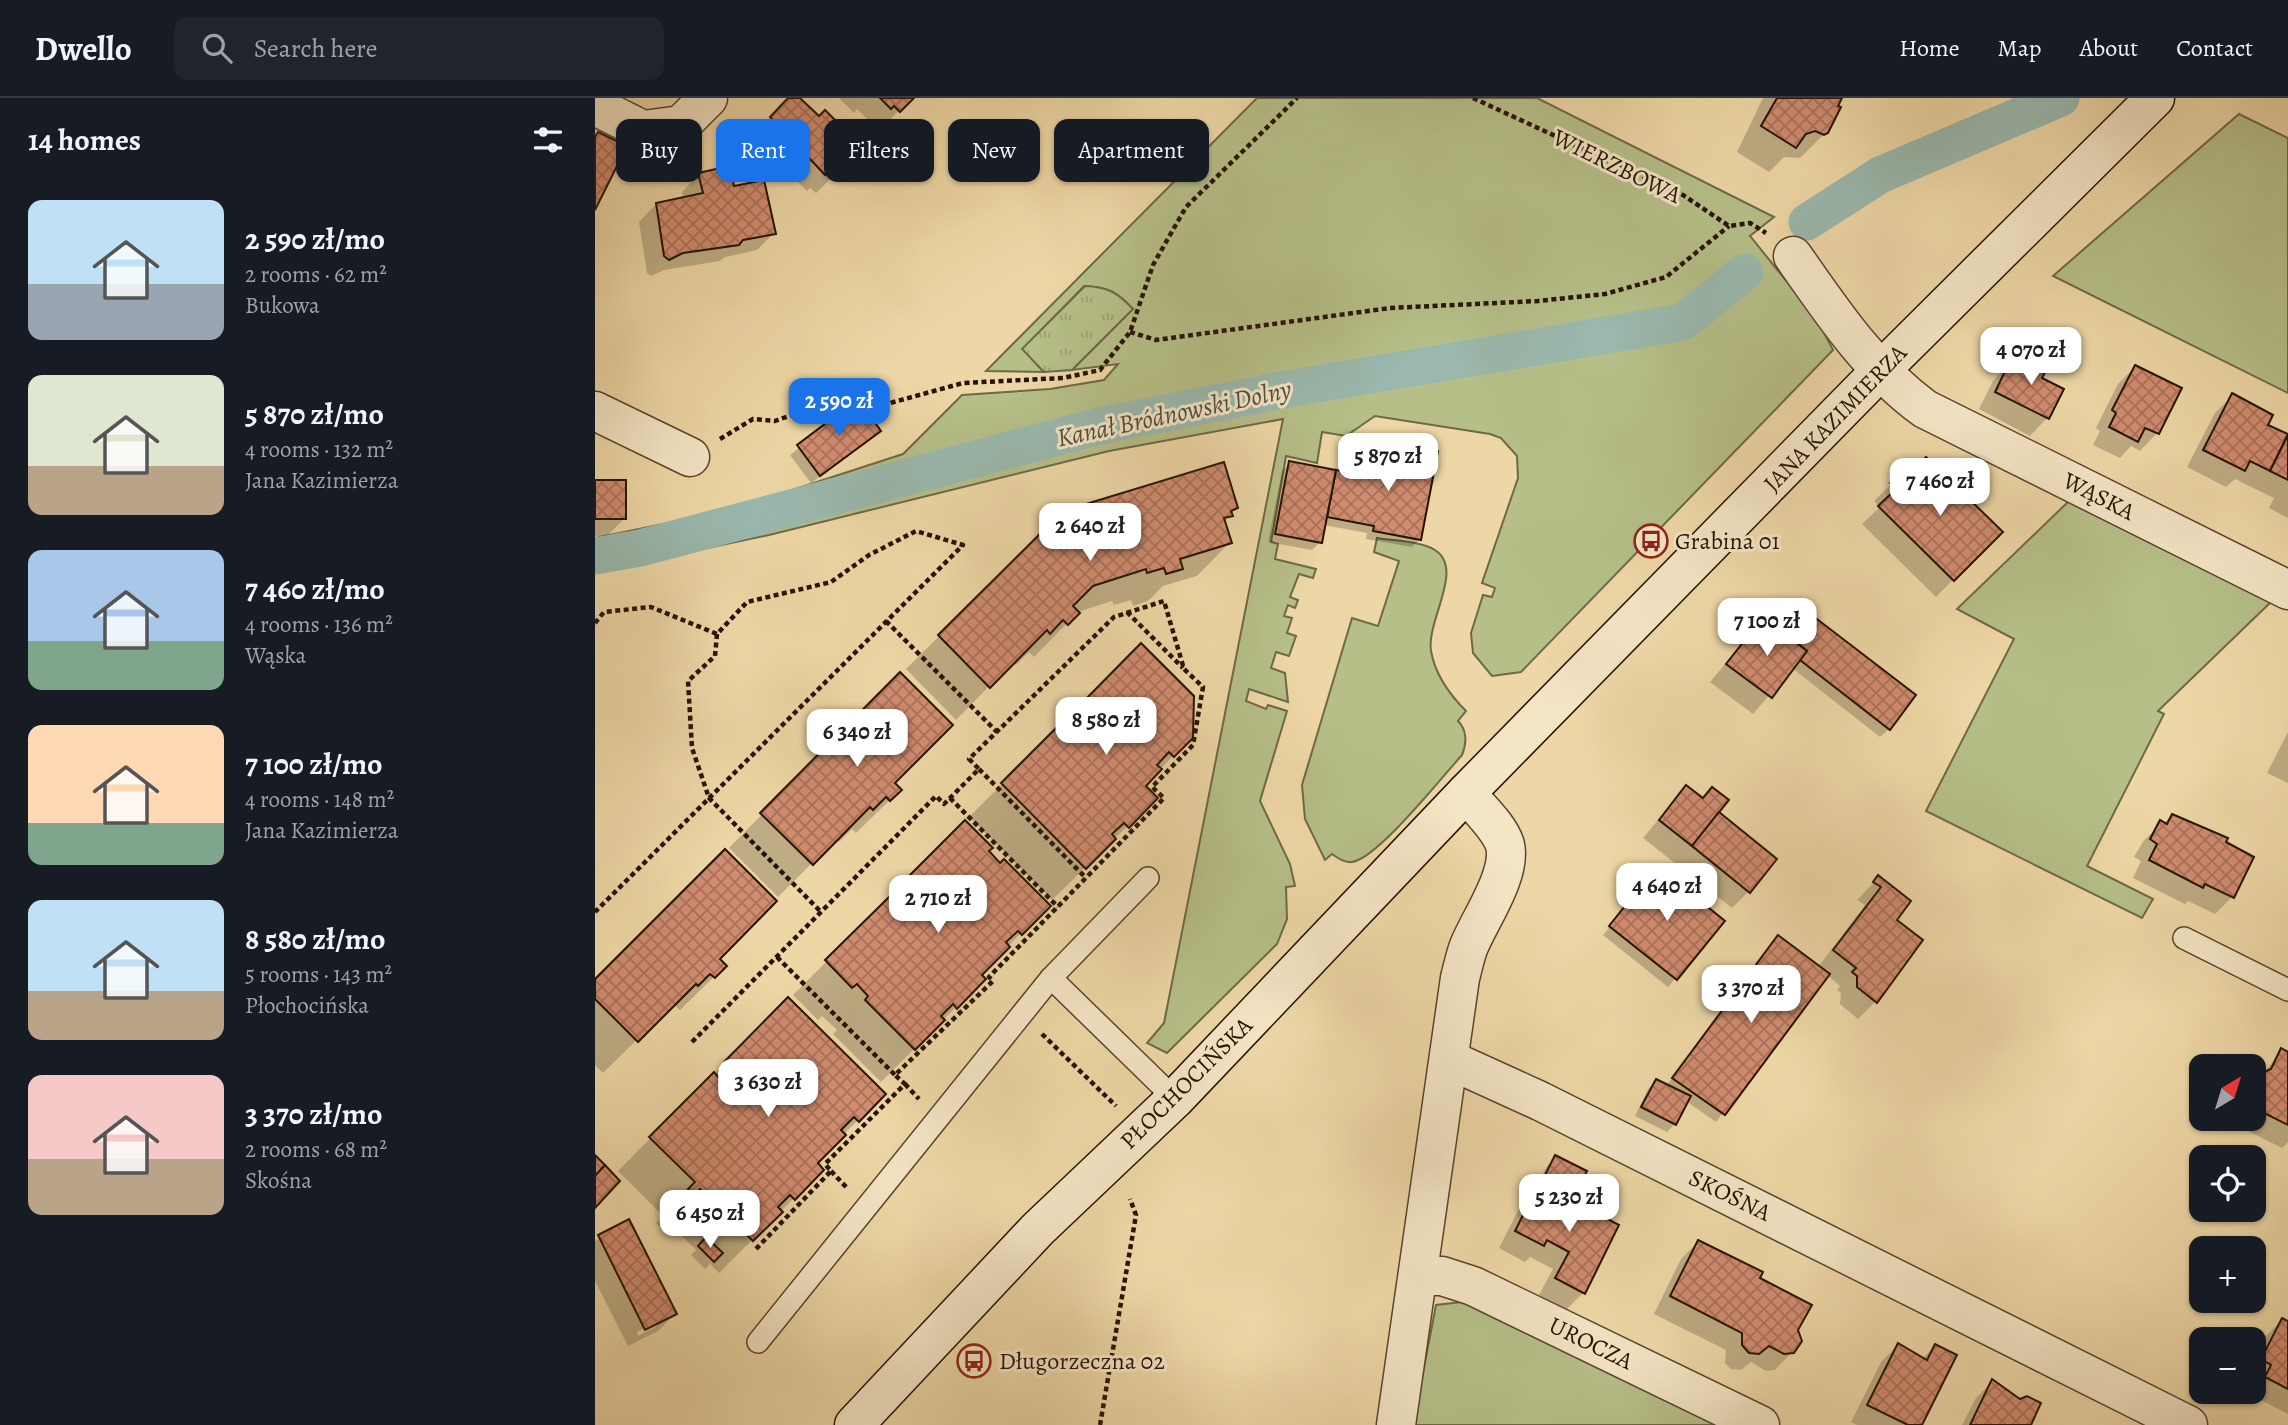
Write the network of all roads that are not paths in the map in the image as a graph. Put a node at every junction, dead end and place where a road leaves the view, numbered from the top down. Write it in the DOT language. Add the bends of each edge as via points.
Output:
graph roads {
  1 [pos="708,98"];
  2 [pos="2155,98"];
  3 [pos="595,106"];
  4 [pos="1793,256"];
  5 [pos="1880,372"];
  6 [pos="595,411"];
  7 [pos="690,457"];
  8 [pos="2288,590"];
  9 [pos="1518,740"];
  10 [pos="1466,793"];
  11 [pos="1148,878"];
  12 [pos="2184,938"];
  13 [pos="1051,978"];
  14 [pos="2288,990"];
  15 [pos="1450,1060"];
  16 [pos="1175,1099"];
  17 [pos="1419,1276"];
  18 [pos="758,1342"];
  19 [pos="854,1425"];
  20 [pos="1396,1425"];
  21 [pos="1760,1425"];
  22 [pos="2188,1425"];
  1 -- 3 [label="street" via="681,125 643,130"];
  2 -- 5 [label="street, JANA KAZIMIERZA"];
  4 -- 5 [label="street"];
  5 -- 8 [label="street, WĄSKA" via="1925,409"];
  5 -- 9 [label="street, JANA KAZIMIERZA"];
  6 -- 7 [label="street"];
  9 -- 10 [label="street, PŁOCHOCIŃSKA"];
  10 -- 15 [label="street" via="1497,831 1506,858 1462,968"];
  10 -- 16 [label="street, PŁOCHOCIŃSKA"];
  11 -- 13 [label="lane"];
  12 -- 14 [label="lane"];
  13 -- 16 [label="lane"];
  13 -- 18 [label="lane"];
  15 -- 17 [label="street"];
  15 -- 22 [label="street, SKOŚNA"];
  16 -- 19 [label="street, PŁOCHOCIŃSKA" via="1038,1229"];
  17 -- 20 [label="street"];
  17 -- 21 [label="street, UROCZA" via="1442,1276 1473,1286"];
}
